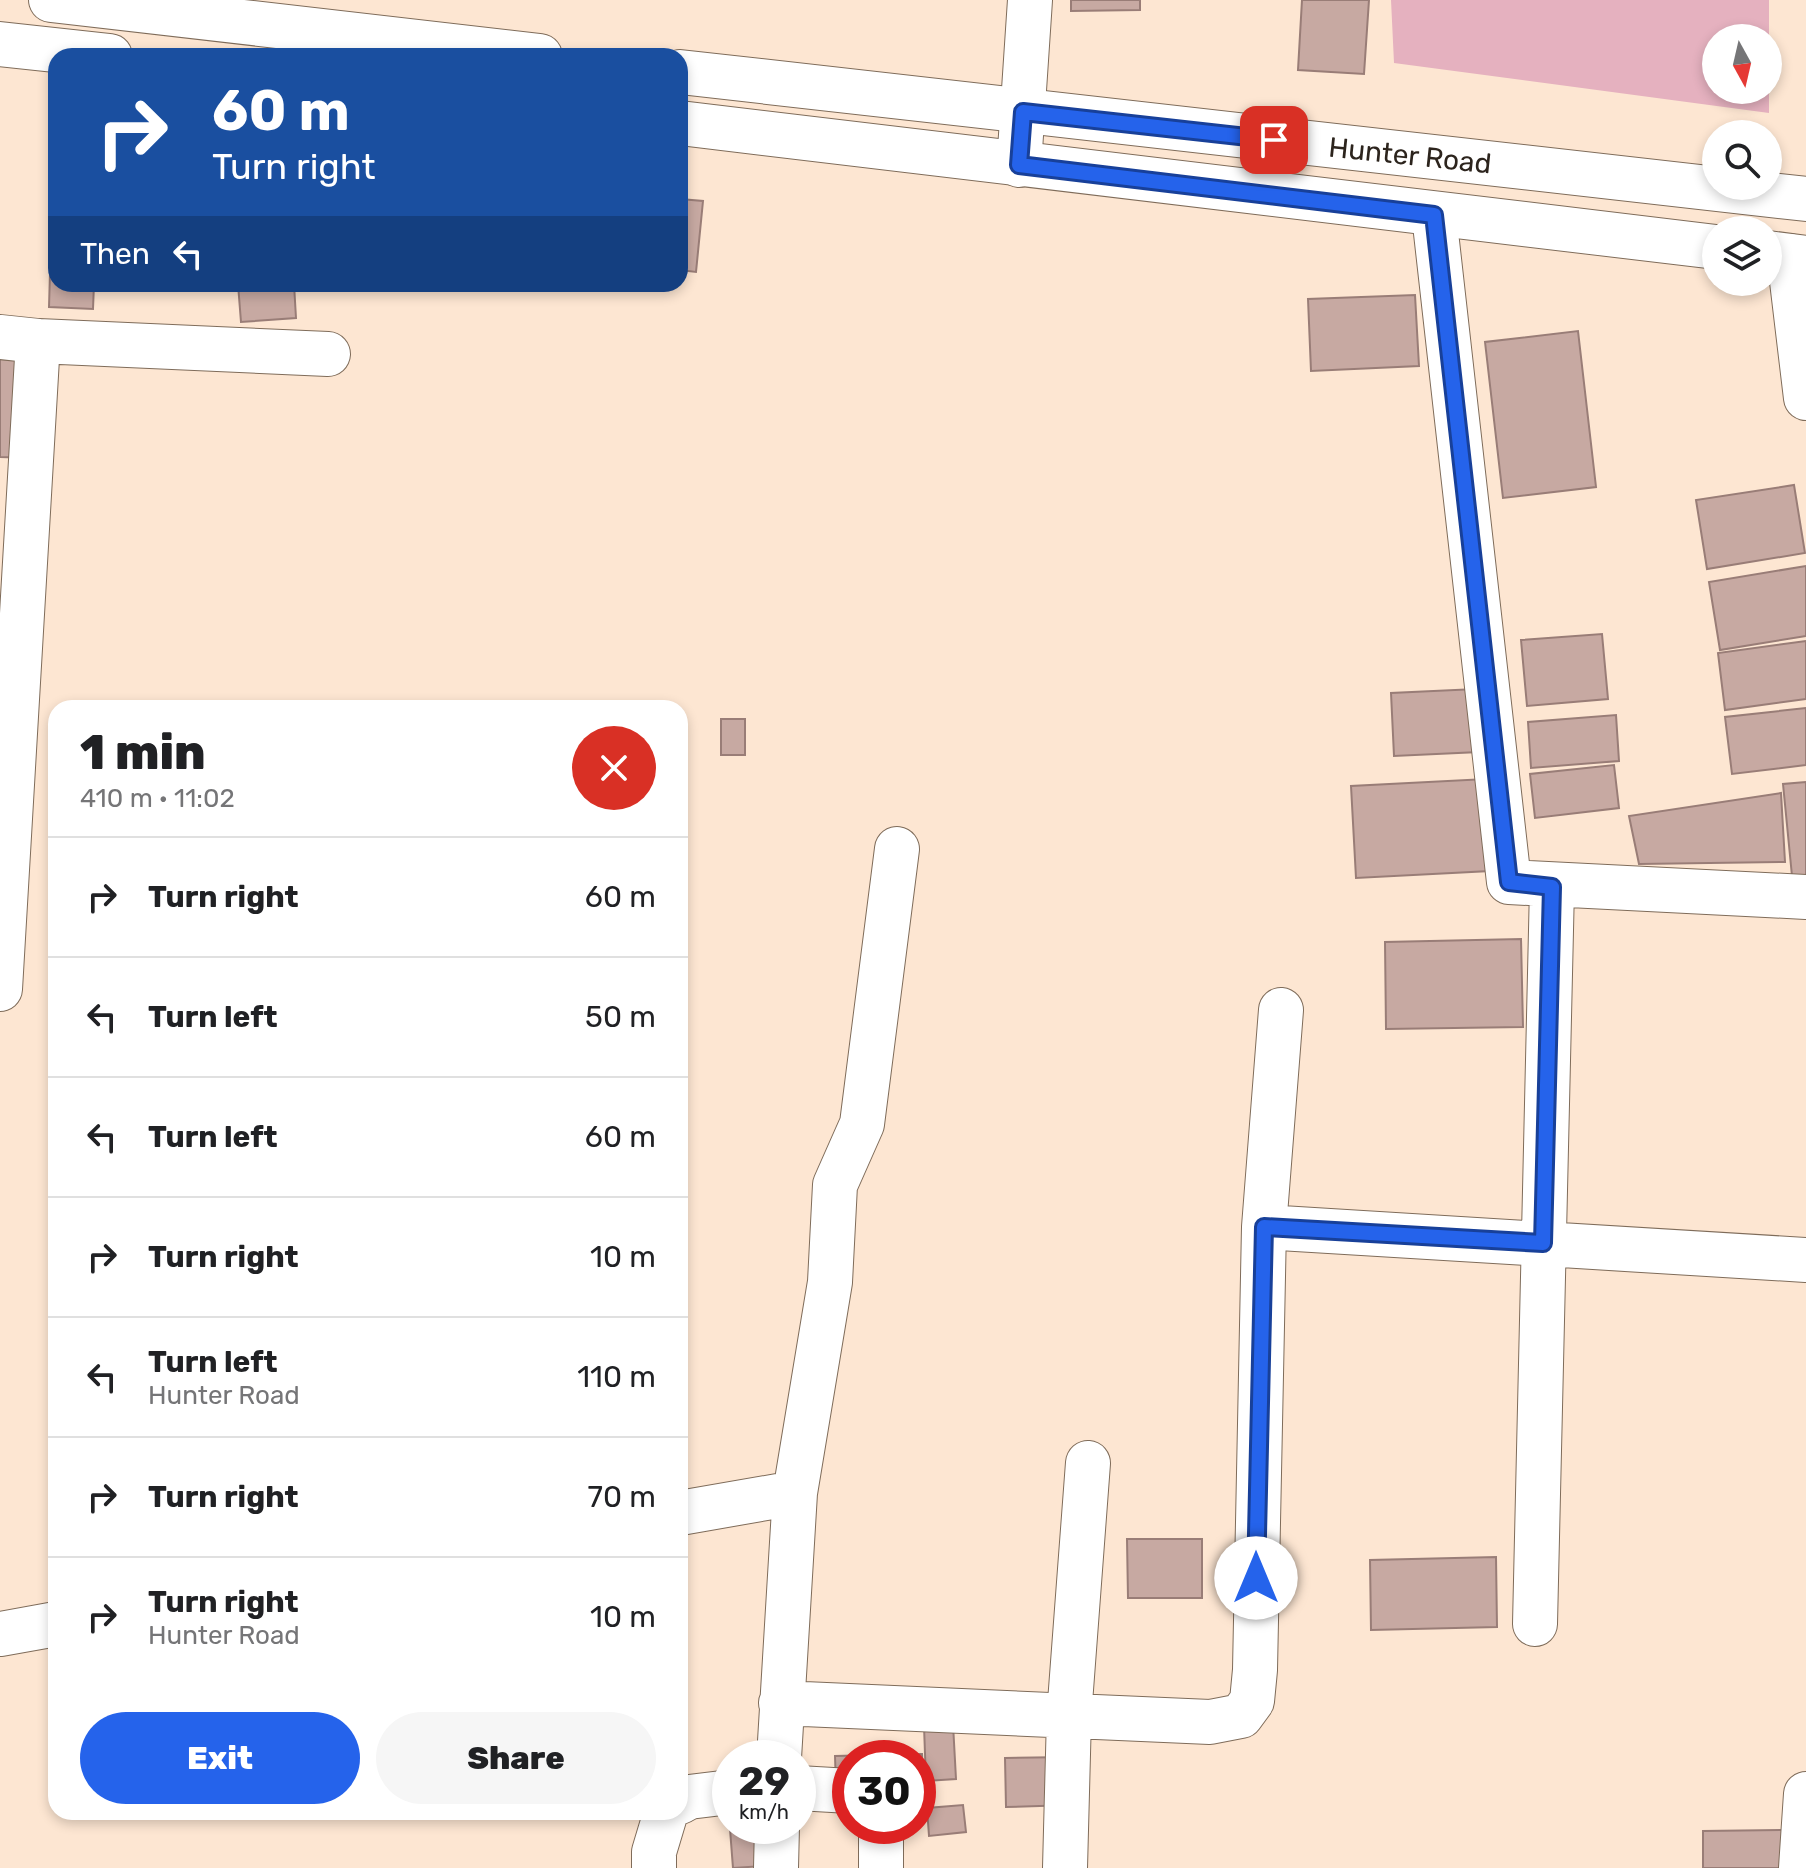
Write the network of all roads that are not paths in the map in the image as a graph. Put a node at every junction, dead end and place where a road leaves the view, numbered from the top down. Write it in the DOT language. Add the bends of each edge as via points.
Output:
graph roads {
  1 [pos="51,0"];
  2 [pos="1030,0"];
  3 [pos="0,44"];
  4 [pos="470,48"];
  5 [pos="48,49"];
  6 [pos="688,73"];
  7 [pos="1023,112"];
  8 [pos="688,124"];
  9 [pos="1019,165"];
  10 [pos="1806,199"];
  11 [pos="1434,215"];
  12 [pos="1702,245"];
  13 [pos="1788,256"];
  14 [pos="19,339"];
  15 [pos="328,354"];
  16 [pos="1806,398"];
  17 [pos="897,849"];
  18 [pos="1552,887"];
  19 [pos="1806,897"];
  20 [pos="0,989"];
  21 [pos="1281,1010"];
  22 [pos="1264,1227"];
  23 [pos="1543,1243"];
  24 [pos="1806,1260"];
  25 [pos="1088,1463"];
  26 [pos="795,1493"];
  27 [pos="688,1512"];
  28 [pos="1535,1624"];
  29 [pos="48,1625"];
  30 [pos="0,1634"];
  31 [pos="781,1703"];
  32 [pos="1069,1716"];
  33 [pos="780,1740"];
  34 [pos="712,1794"];
  35 [pos="1806,1794"];
  36 [pos="688,1798"];
  37 [pos="664,1820"];
  38 [pos="777,1844"];
  39 [pos="881,1844"];
  40 [pos="654,1868"];
  41 [pos="776,1868"];
  42 [pos="881,1868"];
  43 [pos="1065,1868"];
  44 [pos="1801,1868"];
  1 -- 4 [label="street"];
  2 -- 7 [label="street"];
  3 -- 5 [label="street"];
  6 -- 7 [label="street, Hunter Road"];
  7 -- 9 [label="street"];
  7 -- 10 [label="street, Hunter Road"];
  8 -- 9 [label="street, Hunter Road"];
  9 -- 11 [label="street, Hunter Road"];
  11 -- 12 [label="street, Hunter Road"];
  11 -- 18 [label="street" via="1509,882"];
  13 -- 16 [label="street"];
  14 -- 15 [label="street"];
  14 -- 20 [label="street"];
  17 -- 26 [label="street" via="862,1124 835,1185 830,1282"];
  18 -- 19 [label="street"];
  18 -- 23 [label="street"];
  21 -- 22 [label="street"];
  22 -- 23 [label="street"];
  22 -- 32 [label="street" via="1252,1701 1241,1716 1210,1722"];
  23 -- 24 [label="street"];
  23 -- 28 [label="street"];
  25 -- 32 [label="street"];
  26 -- 27 [label="street"];
  26 -- 31 [label="street"];
  29 -- 30 [label="street"];
  31 -- 32 [label="street"];
  31 -- 33 [label="street"];
  32 -- 43 [label="street"];
  34 -- 36 [label="street"];
  35 -- 44 [label="street"];
  37 -- 40 [label="street"];
  38 -- 41 [label="street"];
  39 -- 42 [label="street"];
}
